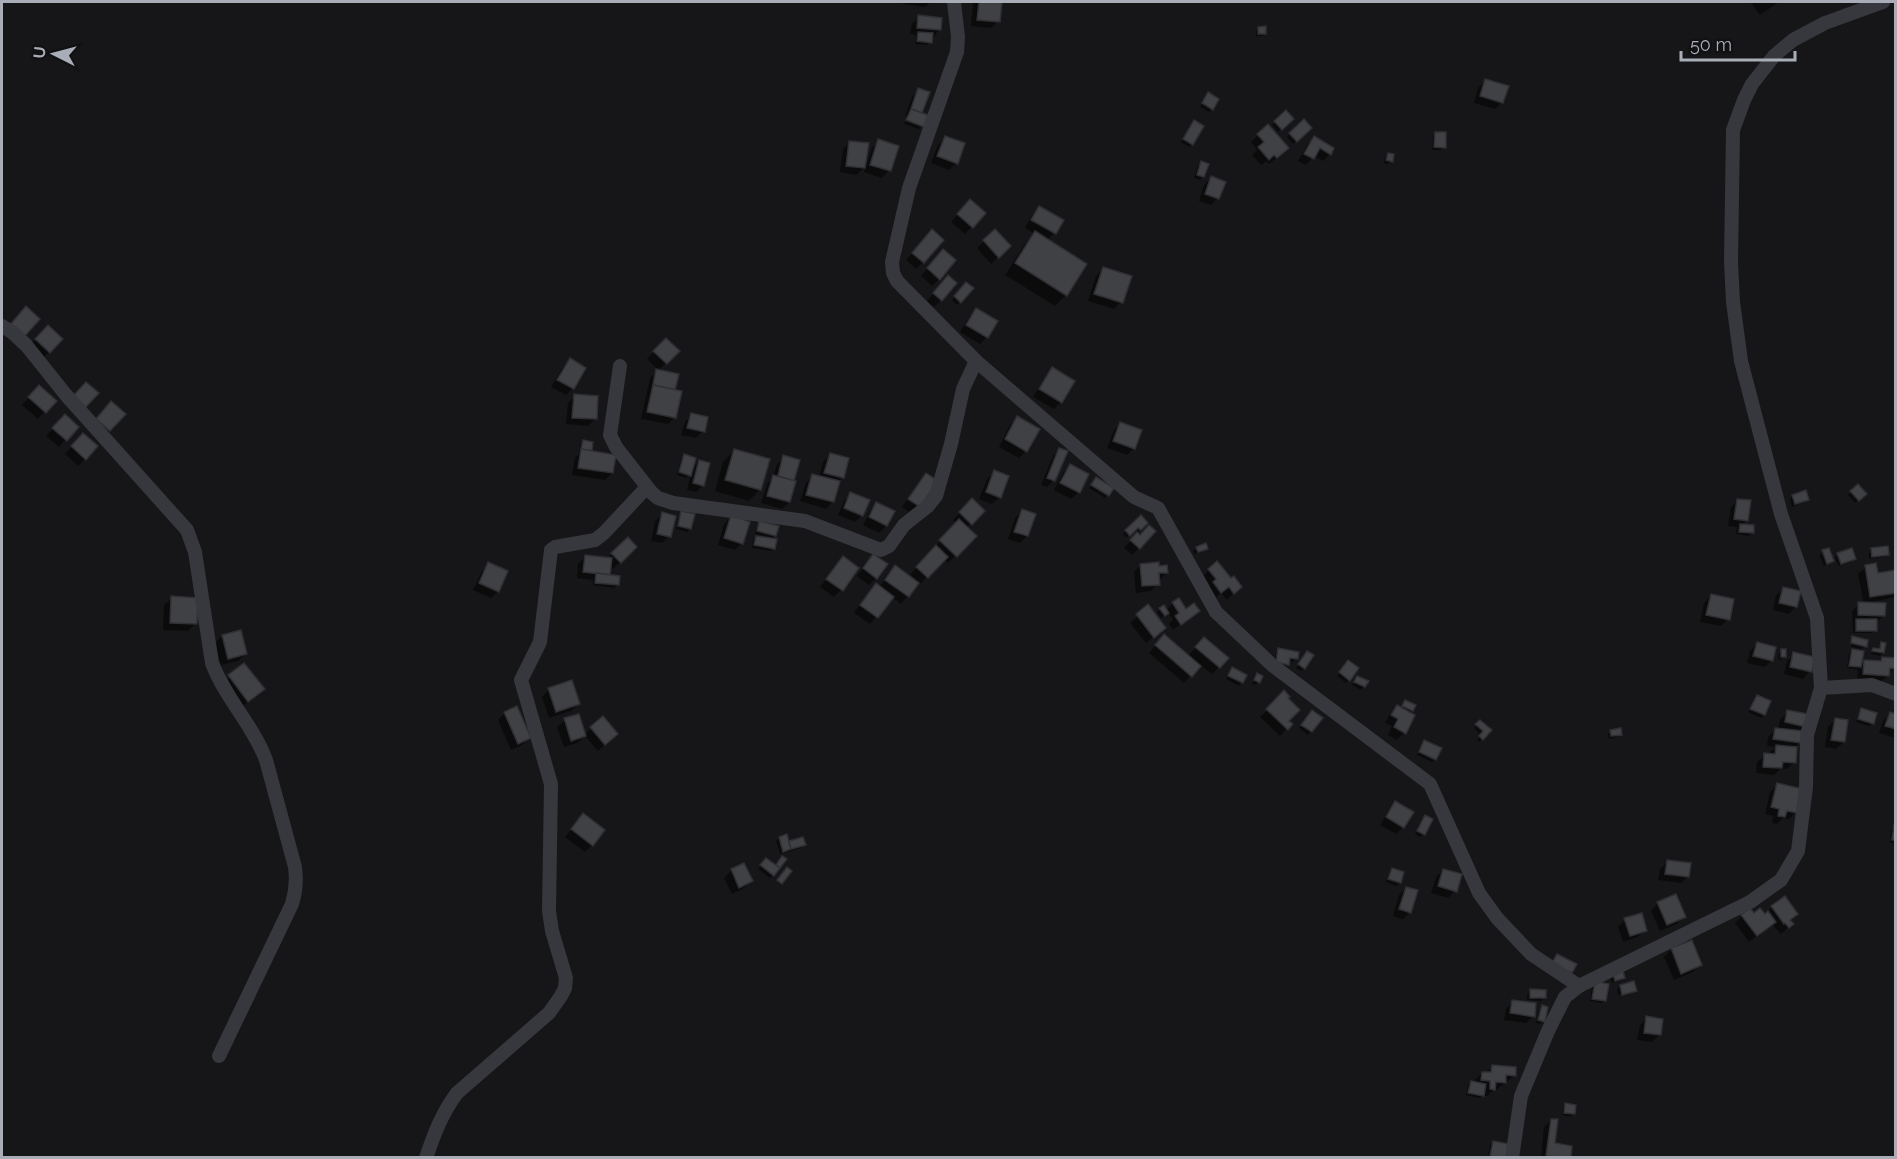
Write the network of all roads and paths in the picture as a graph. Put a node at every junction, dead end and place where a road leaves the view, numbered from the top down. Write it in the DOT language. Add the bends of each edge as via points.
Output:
graph roads {
  1 [pos="954,2"];
  2 [pos="1883,2"];
  3 [pos="2,326"];
  4 [pos="976,362"];
  5 [pos="620,366"];
  6 [pos="647,487"];
  7 [pos="1821,688"];
  8 [pos="1896,694"];
  9 [pos="1579,986"];
  10 [pos="219,1056"];
  11 [pos="426,1158"];
  12 [pos="1512,1158"];
  1 -- 4 [label="street" via="957,52 909,188 892,262 897,281"];
  2 -- 7 [label="street" via="1825,23 1793,40 1774,56 1752,84 1734,130 1731,262 1741,361 1781,514 1817,618"];
  3 -- 10 [label="street" via="26,345 187,530 195,552 212,663 266,760 295,867 296,892"];
  4 -- 6 [label="street" via="963,389 936,496 904,525 886,549 874,549 805,520 665,501"];
  4 -- 9 [label="street" via="1134,497 1158,508 1216,612 1272,665 1430,784 1479,893 1497,918 1531,954"];
  5 -- 6 [label="street" via="610,435"];
  6 -- 11 [label="street" via="595,540 551,550 540,642 521,680 551,784 549,911 566,978 565,988 549,1013 458,1093 437,1126"];
  7 -- 8 [label="street" via="1872,685"];
  7 -- 9 [label="street" via="1807,735 1806,787 1798,851 1781,880 1750,902"];
  9 -- 12 [label="street" via="1565,997 1521,1096"];
}
